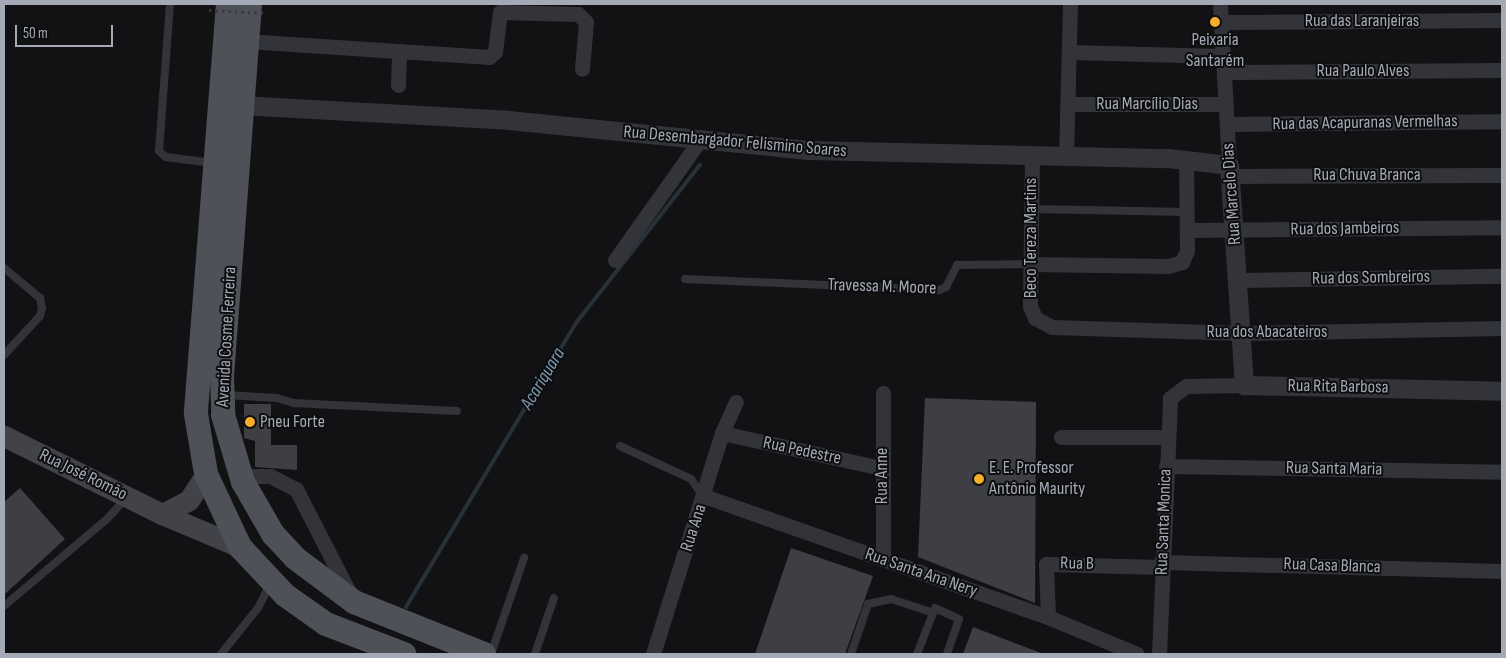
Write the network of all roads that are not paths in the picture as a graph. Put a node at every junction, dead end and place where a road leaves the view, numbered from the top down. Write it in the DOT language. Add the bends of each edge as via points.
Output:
graph roads {
  1 [pos="170,4"];
  2 [pos="1070,4"];
  3 [pos="1220,4"];
  4 [pos="219,7"];
  5 [pos="258,8"];
  6 [pos="1502,20"];
  7 [pos="1221,22"];
  8 [pos="246,41"];
  9 [pos="399,51"];
  10 [pos="1069,52"];
  11 [pos="1222,56"];
  12 [pos="582,68"];
  13 [pos="1502,70"];
  14 [pos="1224,72"];
  15 [pos="398,85"];
  16 [pos="1068,104"];
  17 [pos="1226,104"];
  18 [pos="242,106"];
  19 [pos="1502,121"];
  20 [pos="1228,124"];
  21 [pos="700,140"];
  22 [pos="1032,157"];
  23 [pos="1066,157"];
  24 [pos="1186,159"];
  25 [pos="215,163"];
  26 [pos="1231,170"];
  27 [pos="1502,175"];
  28 [pos="1032,209"];
  29 [pos="1187,212"];
  30 [pos="1502,227"];
  31 [pos="1187,230"];
  32 [pos="1235,230"];
  33 [pos="615,260"];
  34 [pos="1030,264"];
  35 [pos="4,268"];
  36 [pos="1502,276"];
  37 [pos="685,279"];
  38 [pos="1239,280"];
  39 [pos="1035,318"];
  40 [pos="1502,328"];
  41 [pos="1243,333"];
  42 [pos="4,355"];
  43 [pos="1244,385"];
  44 [pos="1175,391"];
  45 [pos="1502,391"];
  46 [pos="883,393"];
  47 [pos="223,395"];
  48 [pos="736,402"];
  49 [pos="457,411"];
  50 [pos="722,433"];
  51 [pos="4,436"];
  52 [pos="1060,437"];
  53 [pos="1167,437"];
  54 [pos="620,446"];
  55 [pos="1166,466"];
  56 [pos="881,468"];
  57 [pos="1502,472"];
  58 [pos="206,474"];
  59 [pos="243,482"];
  60 [pos="704,496"];
  61 [pos="126,497"];
  62 [pos="162,514"];
  63 [pos="240,546"];
  64 [pos="524,558"];
  65 [pos="883,559"];
  66 [pos="1162,564"];
  67 [pos="1502,571"];
  68 [pos="271,582"];
  69 [pos="554,598"];
  70 [pos="354,602"];
  71 [pos="4,606"];
  72 [pos="932,612"];
  73 [pos="1048,617"];
  74 [pos="220,654"];
  75 [pos="404,654"];
  76 [pos="484,654"];
  77 [pos="491,654"];
  78 [pos="535,654"];
  79 [pos="653,654"];
  80 [pos="851,654"];
  81 [pos="917,654"];
  82 [pos="947,654"];
  83 [pos="1137,654"];
  84 [pos="1159,654"];
  1 -- 25 [label="lane" via="159,151 166,157"];
  2 -- 10 [label="street"];
  3 -- 7 [label="street, Rua Marcelo Dias"];
  4 -- 25 [label="main road, Avenida Cosme Ferreira"];
  5 -- 8 [label="main road, Avenida Cosme Ferreira"];
  6 -- 7 [label="street, Rua das Laranjeiras"];
  7 -- 11 [label="street, Rua Marcelo Dias"];
  8 -- 9 [label="street"];
  8 -- 18 [label="main road, Avenida Cosme Ferreira"];
  9 -- 12 [label="street" via="489,57 495,52 500,12 578,14 586,22"];
  9 -- 15 [label="street"];
  10 -- 11 [label="street"];
  10 -- 16 [label="street"];
  11 -- 14 [label="street, Rua Marcelo Dias"];
  13 -- 14 [label="street, Rua Paulo Alves"];
  14 -- 17 [label="street, Rua Marcelo Dias"];
  16 -- 17 [label="street, Rua Marcílio Dias"];
  16 -- 23 [label="street"];
  17 -- 20 [label="street, Rua Marcelo Dias"];
  18 -- 21 [label="street, Rua Desembargador Felismino Soares" via="508,120"];
  18 -- 47 [label="main road, Avenida Cosme Ferreira"];
  19 -- 20 [label="street, Rua das Acapuranas Vermelhas"];
  20 -- 26 [label="street, Rua Marcelo Dias"];
  21 -- 22 [label="street, Rua Desembargador Felismino Soares" via="809,150"];
  21 -- 33 [label="street"];
  22 -- 23 [label="street, Rua Desembargador Felismino Soares"];
  22 -- 28 [label="street, Beco Tereza Martins"];
  23 -- 24 [label="street, Rua Desembargador Felismino Soares"];
  24 -- 26 [label="street, Rua Desembargador Felismino Soares"];
  24 -- 29 [label="street"];
  25 -- 58 [label="main road, Avenida Cosme Ferreira" via="196,414"];
  26 -- 27 [label="street, Rua Chuva Branca"];
  26 -- 32 [label="street, Rua Marcelo Dias"];
  28 -- 29 [label="lane"];
  28 -- 34 [label="street, Beco Tereza Martins"];
  29 -- 31 [label="street"];
  30 -- 32 [label="street, Rua dos Jambeiros"];
  31 -- 32 [label="street, Rua dos Jambeiros"];
  31 -- 34 [label="street, Travessa M. Moore" via="1187,250 1182,262 1168,266"];
  32 -- 38 [label="street, Rua Marcelo Dias"];
  34 -- 37 [label="lane, Travessa M. Moore" via="958,265 946,288 939,290"];
  34 -- 39 [label="street, Beco Tereza Martins" via="1030,306"];
  35 -- 42 [label="lane" via="40,298 42,308 40,316"];
  36 -- 38 [label="street, Rua dos Sombreiros"];
  38 -- 41 [label="street, Rua Marcelo Dias"];
  39 -- 41 [label="street, Rua dos Abacateiros" via="1052,327 1076,329"];
  40 -- 41 [label="street, Rua dos Abacateiros"];
  41 -- 43 [label="street, Rua Marcelo Dias"];
  43 -- 44 [label="street, Rua Rita Barbosa" via="1191,385"];
  43 -- 45 [label="street, Rua Rita Barbosa"];
  44 -- 53 [label="street, Rua Santa Monica" via="1168,404"];
  46 -- 56 [label="street, Rua Anne"];
  47 -- 49 [label="lane" via="277,398 293,403"];
  47 -- 59 [label="main road, Avenida Cosme Ferreira" via="223,415"];
  48 -- 50 [label="street, Rua Ana"];
  50 -- 56 [label="street, Rua Pedestre"];
  50 -- 60 [label="street, Rua Ana"];
  51 -- 61 [label="main road, Rua José Romão"];
  52 -- 53 [label="street"];
  53 -- 55 [label="street, Rua Santa Monica"];
  54 -- 60 [label="lane" via="691,479"];
  55 -- 57 [label="street, Rua Santa Maria"];
  55 -- 66 [label="street, Rua Santa Monica"];
  56 -- 65 [label="street, Rua Anne"];
  58 -- 62 [label="main road" via="189,500"];
  58 -- 63 [label="main road, Avenida Cosme Ferreira"];
  59 -- 70 [label="main road, Avenida Cosme Ferreira" via="273,534 295,558"];
  59 -- 70 [label="street" via="252,476 270,476 296,489"];
  60 -- 65 [label="street, Rua Santa Ana Nery"];
  60 -- 79 [label="street, Rua Ana"];
  61 -- 62 [label="main road, Rua José Romão"];
  61 -- 71 [label="lane" via="108,518"];
  62 -- 63 [label="main road, Rua José Romão"];
  63 -- 68 [label="main road, Avenida Cosme Ferreira"];
  64 -- 77 [label="lane"];
  65 -- 73 [label="street, Rua Santa Ana Nery"];
  66 -- 67 [label="street, Rua Casa Blanca"];
  66 -- 73 [label="street, Rua B" via="1046,564"];
  66 -- 84 [label="street, Rua Santa Monica"];
  68 -- 74 [label="lane" via="258,608"];
  68 -- 75 [label="main road, Avenida Cosme Ferreira" via="326,624"];
  69 -- 78 [label="lane"];
  70 -- 76 [label="main road, Avenida Cosme Ferreira"];
  72 -- 80 [label="lane" via="891,600 878,599 868,604"];
  72 -- 81 [label="lane"];
  72 -- 82 [label="lane" via="939,608 959,619"];
  73 -- 83 [label="street, Rua Santa Ana Nery"];
}
